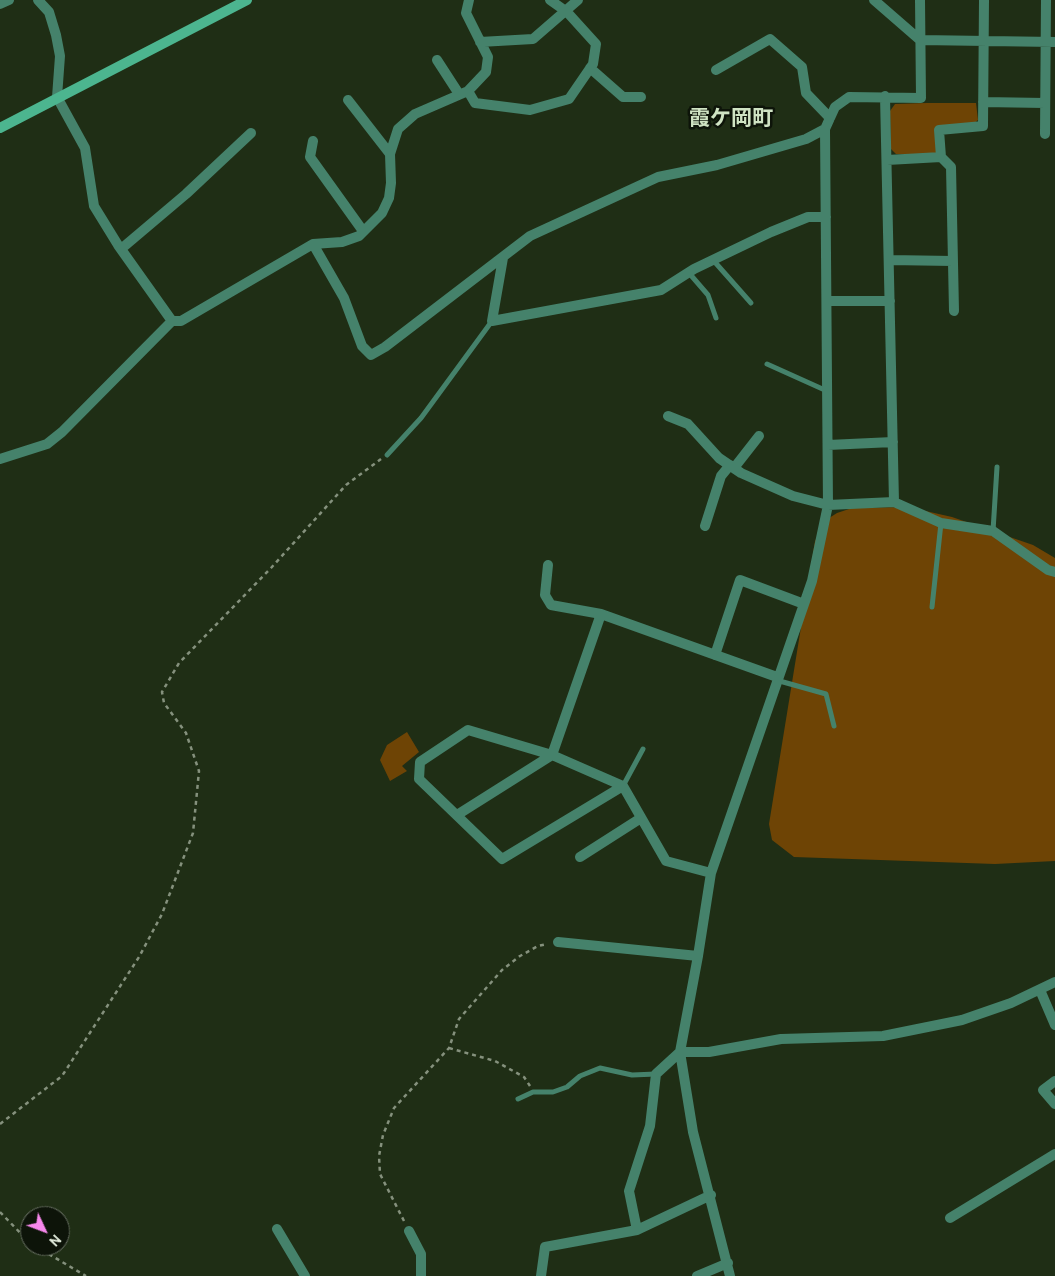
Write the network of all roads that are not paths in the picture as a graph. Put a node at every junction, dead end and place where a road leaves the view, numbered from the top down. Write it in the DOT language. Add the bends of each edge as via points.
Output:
graph roads {
  1 [pos="9,0"];
  2 [pos="38,0"];
  3 [pos="247,0"];
  4 [pos="469,0"];
  5 [pos="550,0"];
  6 [pos="578,0"];
  7 [pos="874,0"];
  8 [pos="920,0"];
  9 [pos="984,0"];
  10 [pos="1046,0"];
  11 [pos="0,4"];
  12 [pos="567,12"];
  13 [pos="920,40"];
  14 [pos="984,41"];
  15 [pos="480,42"];
  16 [pos="1050,42"];
  17 [pos="437,60"];
  18 [pos="590,68"];
  19 [pos="716,70"];
  20 [pos="464,92"];
  21 [pos="885,96"];
  22 [pos="641,97"];
  23 [pos="57,98"];
  24 [pos="348,100"];
  25 [pos="983,102"];
  26 [pos="1045,103"];
  27 [pos="830,118"];
  28 [pos="0,128"];
  29 [pos="826,129"];
  30 [pos="251,133"];
  31 [pos="1045,134"];
  32 [pos="313,141"];
  33 [pos="390,154"];
  34 [pos="941,157"];
  35 [pos="887,160"];
  36 [pos="826,217"];
  37 [pos="364,231"];
  38 [pos="312,244"];
  39 [pos="121,249"];
  40 [pos="503,258"];
  41 [pos="712,260"];
  42 [pos="889,260"];
  43 [pos="953,261"];
  44 [pos="689,273"];
  45 [pos="827,301"];
  46 [pos="890,301"];
  47 [pos="750,303"];
  48 [pos="954,311"];
  49 [pos="716,318"];
  50 [pos="172,321"];
  51 [pos="492,321"];
  52 [pos="767,364"];
  53 [pos="827,391"];
  54 [pos="668,416"];
  55 [pos="760,436"];
  56 [pos="893,442"];
  57 [pos="828,445"];
  58 [pos="387,455"];
  59 [pos="0,459"];
  60 [pos="998,466"];
  61 [pos="732,467"];
  62 [pos="894,502"];
  63 [pos="828,506"];
  64 [pos="941,523"];
  65 [pos="705,526"];
  66 [pos="993,531"];
  67 [pos="548,565"];
  68 [pos="1055,572"];
  69 [pos="804,604"];
  70 [pos="932,607"];
  71 [pos="601,614"];
  72 [pos="715,655"];
  73 [pos="777,679"];
  74 [pos="834,726"];
  75 [pos="643,749"];
  76 [pos="552,755"];
  77 [pos="623,786"];
  78 [pos="457,816"];
  79 [pos="641,818"];
  80 [pos="580,857"];
  81 [pos="710,873"];
  82 [pos="558,942"];
  83 [pos="698,956"];
  84 [pos="1055,982"];
  85 [pos="1040,990"];
  86 [pos="1055,1025"];
  87 [pos="680,1052"];
  88 [pos="656,1074"];
  89 [pos="1055,1081"];
  90 [pos="518,1099"];
  91 [pos="1055,1104"];
  92 [pos="1055,1154"];
  93 [pos="711,1195"];
  94 [pos="950,1218"];
  95 [pos="278,1229"];
  96 [pos="637,1230"];
  97 [pos="409,1231"];
  98 [pos="728,1263"];
  99 [pos="305,1276"];
  100 [pos="421,1276"];
  101 [pos="541,1276"];
  102 [pos="698,1276"];
  103 [pos="730,1276"];
  1 -- 11 [label="street"];
  2 -- 23 [label="street" via="49,12 56,35 60,56"];
  3 -- 23 [label="street"];
  4 -- 15 [label="street" via="466,13"];
  5 -- 12 [label="street"];
  6 -- 12 [label="street"];
  7 -- 13 [label="street"];
  8 -- 13 [label="street"];
  9 -- 14 [label="street"];
  10 -- 16 [label="street"];
  12 -- 15 [label="street" via="532,38"];
  12 -- 18 [label="street" via="596,44"];
  13 -- 14 [label="street"];
  13 -- 21 [label="street" via="921,98"];
  14 -- 16 [label="street"];
  14 -- 25 [label="street"];
  15 -- 20 [label="street" via="488,57 486,72"];
  16 -- 26 [label="street"];
  17 -- 20 [label="street"];
  18 -- 20 [label="street" via="569,99 530,110 475,103"];
  18 -- 22 [label="street" via="623,97"];
  19 -- 27 [label="street" via="770,39 802,67 806,92"];
  20 -- 33 [label="street" via="415,114 398,129"];
  21 -- 27 [label="street" via="849,97 835,107"];
  21 -- 35 [label="street"];
  23 -- 28 [label="street"];
  23 -- 39 [label="street" via="85,148 94,206"];
  24 -- 33 [label="street"];
  25 -- 26 [label="street"];
  25 -- 34 [label="street" via="983,126 939,130"];
  26 -- 31 [label="street"];
  27 -- 29 [label="street"];
  29 -- 36 [label="street"];
  29 -- 40 [label="street" via="806,139 725,163 658,177 530,236"];
  30 -- 39 [label="street"];
  32 -- 37 [label="street" via="310,156"];
  33 -- 37 [label="street" via="389,198 382,213"];
  34 -- 35 [label="street"];
  34 -- 43 [label="street" via="951,167"];
  35 -- 42 [label="street"];
  36 -- 41 [label="street" via="808,217"];
  36 -- 45 [label="street"];
  37 -- 38 [label="street" via="342,242"];
  38 -- 40 [label="street" via="344,298 362,346 371,355"];
  38 -- 50 [label="street" via="181,321"];
  39 -- 50 [label="street"];
  40 -- 51 [label="street"];
  41 -- 44 [label="street"];
  41 -- 47 [label="lane"];
  42 -- 43 [label="street"];
  42 -- 46 [label="street"];
  43 -- 48 [label="street"];
  44 -- 49 [label="lane" via="708,295"];
  44 -- 51 [label="street" via="662,290"];
  45 -- 46 [label="street"];
  45 -- 53 [label="street"];
  46 -- 56 [label="street"];
  50 -- 59 [label="street" via="62,432 47,444"];
  51 -- 58 [label="lane" via="421,418"];
  52 -- 53 [label="lane"];
  53 -- 57 [label="street"];
  54 -- 61 [label="street" via="688,424 719,458"];
  55 -- 61 [label="street"];
  56 -- 57 [label="street"];
  56 -- 62 [label="street"];
  57 -- 63 [label="street"];
  60 -- 66 [label="lane"];
  61 -- 63 [label="street" via="793,496"];
  61 -- 65 [label="street" via="721,476"];
  62 -- 63 [label="street"];
  62 -- 64 [label="street"];
  63 -- 69 [label="street"];
  64 -- 66 [label="street"];
  64 -- 70 [label="lane"];
  66 -- 68 [label="street"];
  67 -- 71 [label="street" via="546,595 551,605"];
  69 -- 72 [label="street" via="740,580"];
  69 -- 73 [label="street"];
  71 -- 72 [label="street"];
  71 -- 76 [label="street"];
  72 -- 73 [label="street"];
  73 -- 74 [label="lane" via="826,694"];
  73 -- 81 [label="street"];
  75 -- 77 [label="lane"];
  76 -- 77 [label="street"];
  76 -- 78 [label="street"];
  76 -- 78 [label="street" via="468,730 420,762 419,779"];
  77 -- 78 [label="street" via="502,859"];
  77 -- 79 [label="street"];
  79 -- 80 [label="street"];
  79 -- 81 [label="street" via="666,861"];
  81 -- 83 [label="street"];
  82 -- 83 [label="street"];
  83 -- 87 [label="street"];
  84 -- 85 [label="street"];
  85 -- 86 [label="street"];
  85 -- 87 [label="street" via="962,1020 884,1036 781,1039 709,1052"];
  87 -- 88 [label="street"];
  87 -- 93 [label="street" via="693,1132"];
  88 -- 90 [label="lane" via="632,1074 600,1068 580,1076 567,1087 553,1092 533,1092"];
  88 -- 96 [label="street" via="650,1126 629,1191"];
  89 -- 91 [label="street" via="1043,1090"];
  92 -- 94 [label="street"];
  93 -- 96 [label="street"];
  93 -- 98 [label="street"];
  95 -- 99 [label="street"];
  96 -- 101 [label="street" via="545,1247"];
  97 -- 100 [label="street" via="421,1254"];
  98 -- 102 [label="street"];
  98 -- 103 [label="street"];
}
